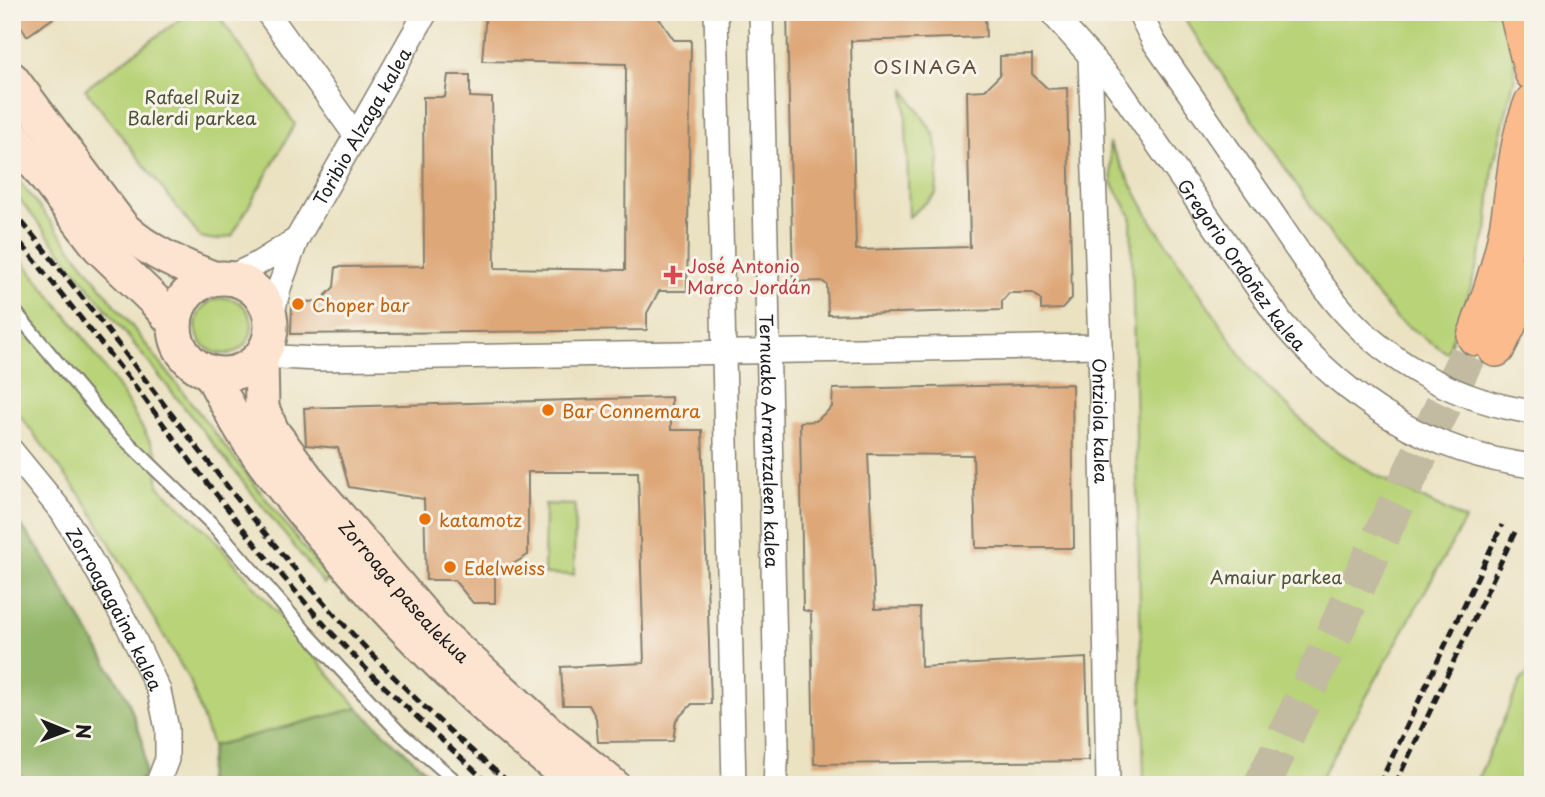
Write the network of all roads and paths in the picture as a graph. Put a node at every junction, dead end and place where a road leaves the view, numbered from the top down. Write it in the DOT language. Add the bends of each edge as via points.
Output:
graph roads {
  1 [pos="267,12"];
  2 [pos="426,12"];
  3 [pos="716,12"];
  4 [pos="761,12"];
  5 [pos="1051,12"];
  6 [pos="1139,12"];
  7 [pos="1518,12"];
  8 [pos="1090,57"];
  9 [pos="1533,72"];
  10 [pos="12,79"];
  11 [pos="1533,103"];
  12 [pos="12,134"];
  13 [pos="356,136"];
  14 [pos="297,239"];
  15 [pos="1533,272"];
  16 [pos="222,278"];
  17 [pos="12,308"];
  18 [pos="271,320"];
  19 [pos="175,324"];
  20 [pos="1100,346"];
  21 [pos="769,351"];
  22 [pos="724,352"];
  23 [pos="261,356"];
  24 [pos="210,372"];
  25 [pos="1533,412"];
  26 [pos="12,451"];
  27 [pos="1533,466"];
  28 [pos="157,785"];
  29 [pos="460,785"];
  30 [pos="578,785"];
  31 [pos="613,785"];
  32 [pos="734,785"];
  33 [pos="775,785"];
  34 [pos="1108,785"];
  1 -- 13 [label="street"];
  2 -- 13 [label="street, Toribio Alzaga kalea"];
  3 -- 22 [label="street"];
  4 -- 21 [label="street, Ternuako Arrantzaleen kalea"];
  5 -- 8 [label="street, Gregorio Ordoñez kalea"];
  6 -- 25 [label="street" via="1154,42 1344,312 1372,340 1438,384 1493,404"];
  7 -- 9 [label="main road"];
  8 -- 20 [label="street, Ontziola kalea"];
  8 -- 27 [label="street, Gregorio Ordoñez kalea" via="1117,86 1305,350 1357,397 1418,433 1481,456"];
  10 -- 16 [label="main road" via="122,228 165,258"];
  11 -- 15 [label="main road" via="1518,149 1486,343"];
  12 -- 19 [label="main road" via="99,247"];
  13 -- 14 [label="street, Toribio Alzaga kalea"];
  14 -- 16 [label="street, Toribio Alzaga kalea" via="257,264"];
  14 -- 18 [label="street, Toribio Alzaga kalea"];
  16 -- 18 [label="main road" via="245,282 258,292"];
  16 -- 19 [label="main road" via="198,284 186,294"];
  17 -- 29 [label="lane" via="109,424 214,526 398,731"];
  18 -- 23 [label="main road" via="268,345"];
  19 -- 24 [label="main road" via="184,354 195,366"];
  20 -- 21 [label="street"];
  20 -- 34 [label="street, Ontziola kalea"];
  21 -- 22 [label="street"];
  21 -- 33 [label="street, Ternuako Arrantzaleen kalea"];
  22 -- 23 [label="street"];
  22 -- 32 [label="street"];
  23 -- 24 [label="main road" via="238,372"];
  23 -- 31 [label="main road, Zorroaga pasealekua" via="262,408 272,431 311,484 436,630"];
  24 -- 30 [label="main road, Zorroaga pasealekua" via="268,469 367,589 453,678"];
  26 -- 28 [label="street, Zorroagagaina kalea" via="62,512 129,628 159,691 167,729 167,759"];
}
